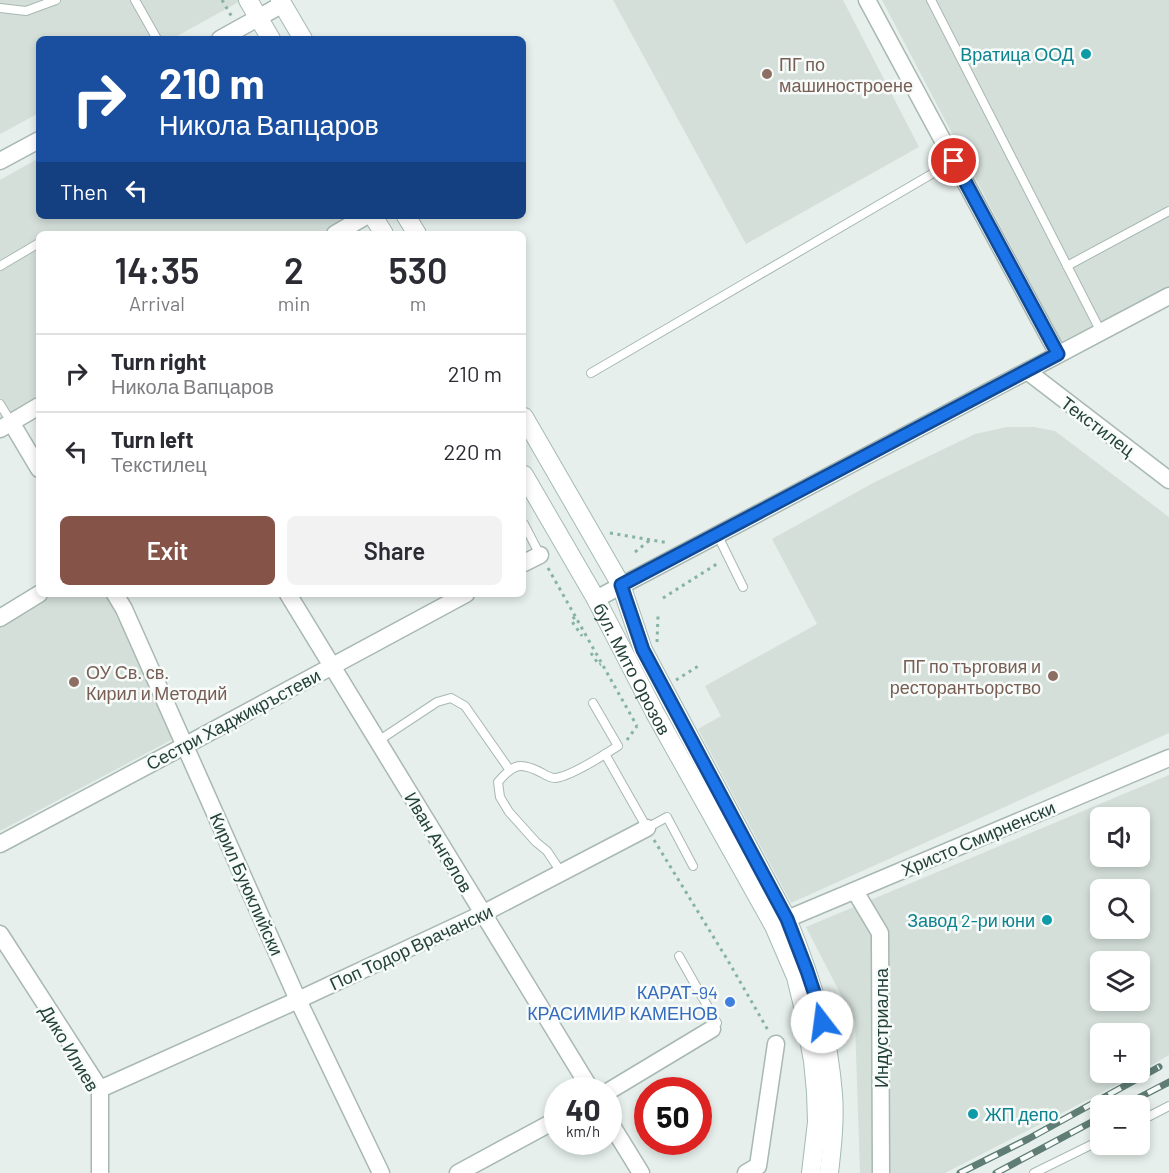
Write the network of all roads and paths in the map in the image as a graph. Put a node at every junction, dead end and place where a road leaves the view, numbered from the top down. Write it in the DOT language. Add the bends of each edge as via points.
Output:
graph roads {
  1 [pos="56,0"];
  2 [pos="135,0"];
  3 [pos="248,0"];
  4 [pos="867,0"];
  5 [pos="931,0"];
  6 [pos="281,2"];
  7 [pos="0,8"];
  8 [pos="258,18"];
  9 [pos="156,36"];
  10 [pos="225,36"];
  11 [pos="269,36"];
  12 [pos="301,36"];
  13 [pos="36,142"];
  14 [pos="954,161"];
  15 [pos="0,162"];
  16 [pos="1169,211"];
  17 [pos="361,219"];
  18 [pos="340,231"];
  19 [pos="36,245"];
  20 [pos="0,266"];
  21 [pos="1067,266"];
  22 [pos="1169,296"];
  23 [pos="1101,332"];
  24 [pos="1058,354"];
  25 [pos="1027,371"];
  26 [pos="591,373"];
  27 [pos="0,404"];
  28 [pos="36,408"];
  29 [pos="526,420"];
  30 [pos="5,425"];
  31 [pos="36,465"];
  32 [pos="526,478"];
  33 [pos="1169,480"];
  34 [pos="526,528"];
  35 [pos="604,529"];
  36 [pos="717,534"];
  37 [pos="651,540"];
  38 [pos="692,548"];
  39 [pos="635,552"];
  40 [pos="540,555"];
  41 [pos="728,556"];
  42 [pos="526,562"];
  43 [pos="621,585"];
  44 [pos="743,587"];
  45 [pos="36,596"];
  46 [pos="117,597"];
  47 [pos="290,597"];
  48 [pos="460,597"];
  49 [pos="663,598"];
  50 [pos="596,599"];
  51 [pos="658,616"];
  52 [pos="0,618"];
  53 [pos="575,618"];
  54 [pos="582,636"];
  55 [pos="658,637"];
  56 [pos="591,652"];
  57 [pos="601,664"];
  58 [pos="700,665"];
  59 [pos="332,666"];
  60 [pos="664,688"];
  61 [pos="593,703"];
  62 [pos="378,741"];
  63 [pos="186,745"];
  64 [pos="618,746"];
  65 [pos="605,754"];
  66 [pos="1169,758"];
  67 [pos="509,770"];
  68 [pos="646,828"];
  69 [pos="0,844"];
  70 [pos="693,866"];
  71 [pos="561,872"];
  72 [pos="855,891"];
  73 [pos="482,914"];
  74 [pos="787,919"];
  75 [pos="0,934"];
  76 [pos="680,956"];
  77 [pos="298,1000"];
  78 [pos="712,1029"];
  79 [pos="776,1044"];
  80 [pos="583,1077"];
  81 [pos="622,1083"];
  82 [pos="100,1089"];
  83 [pos="1169,1106"];
  84 [pos="1150,1116"];
  85 [pos="544,1127"];
  86 [pos="622,1142"];
  87 [pos="1090,1145"];
  88 [pos="100,1173"];
  89 [pos="381,1173"];
  90 [pos="458,1173"];
  91 [pos="641,1173"];
  92 [pos="746,1173"];
  93 [pos="811,1173"];
  94 [pos="829,1173"];
  95 [pos="881,1173"];
  96 [pos="1034,1173"];
  1 -- 7 [label="lane" via="26,11"];
  2 -- 9 [label="lane"];
  3 -- 8 [label="main road"];
  4 -- 14 [label="street"];
  5 -- 21 [label="lane"];
  6 -- 8 [label="street"];
  6 -- 12 [label="main road"];
  8 -- 10 [label="street"];
  8 -- 11 [label="main road"];
  13 -- 15 [label="street"];
  14 -- 24 [label="street"];
  14 -- 26 [label="lane"];
  16 -- 21 [label="lane"];
  17 -- 18 [label="street"];
  19 -- 20 [label="lane"];
  21 -- 23 [label="lane"];
  22 -- 23 [label="street"];
  23 -- 24 [label="street"];
  24 -- 25 [label="street"];
  25 -- 33 [label="street, Текстилец"];
  25 -- 36 [label="street"];
  27 -- 30 [label="lane"];
  28 -- 30 [label="street"];
  29 -- 43 [label="main road, бул. Мито Орозов"];
  30 -- 31 [label="street"];
  32 -- 50 [label="main road, бул. Мито Орозов"];
  34 -- 40 [label="lane"];
  35 -- 37 [label="path" via="612,535"];
  36 -- 38 [label="street"];
  36 -- 41 [label="lane"];
  37 -- 38 [label="path"];
  37 -- 39 [label="path"];
  38 -- 43 [label="street"];
  40 -- 42 [label="street"];
  40 -- 53 [label="path"];
  41 -- 44 [label="lane"];
  41 -- 49 [label="path"];
  43 -- 50 [label="street"];
  43 -- 60 [label="main road, бул. Мито Орозов" via="643,650"];
  45 -- 52 [label="street"];
  46 -- 63 [label="street, Кирил Буюклийски"];
  47 -- 59 [label="street, Иван Ангелов"];
  48 -- 59 [label="street, Сестри Хаджикръстеви"];
  50 -- 93 [label="main road, бул. Мито Орозов" via="774,926 796,976 816,1092"];
  51 -- 55 [label="path"];
  53 -- 54 [label="path" via="571,620"];
  53 -- 57 [label="path"];
  56 -- 57 [label="path"];
  57 -- 64 [label="path" via="637,726"];
  58 -- 60 [label="path"];
  59 -- 62 [label="street, Иван Ангелов"];
  59 -- 63 [label="street, Сестри Хаджикръстеви"];
  60 -- 74 [label="main road, бул. Мито Орозов"];
  61 -- 64 [label="lane"];
  62 -- 67 [label="lane" via="437,702 451,698 465,706"];
  62 -- 73 [label="street, Иван Ангелов"];
  63 -- 69 [label="street, Сестри Хаджикръстеви"];
  63 -- 77 [label="street, Кирил Буюклийски"];
  64 -- 65 [label="lane"];
  65 -- 67 [label="lane" via="553,778 529,766"];
  65 -- 68 [label="lane"];
  66 -- 72 [label="street, Христо Смирненски"];
  67 -- 71 [label="lane" via="498,782 500,797"];
  68 -- 70 [label="lane, Поп Тодор Врачански" via="667,817"];
  68 -- 71 [label="street, Поп Тодор Врачански"];
  68 -- 79 [label="path"];
  71 -- 73 [label="street, Поп Тодор Врачански"];
  72 -- 74 [label="street, Христо Смирненски"];
  72 -- 95 [label="street, Индустриална" via="880,933"];
  73 -- 77 [label="street, Поп Тодор Врачански"];
  73 -- 80 [label="street, Иван Ангелов"];
  74 -- 94 [label="main road, бул. Мито Орозов" via="826,1037 833,1095"];
  75 -- 82 [label="street, Дико Илиев"];
  76 -- 78 [label="lane" via="717,1023"];
  77 -- 82 [label="street, Поп Тодор Врачански"];
  77 -- 89 [label="street, Кирил Буюклийски"];
  78 -- 81 [label="street"];
  79 -- 92 [label="street" via="758,1166"];
  82 -- 88 [label="street, Дико Илиев"];
  83 -- 84 [label="lane"];
  85 -- 90 [label="street"];
  86 -- 91 [label="street"];
  87 -- 96 [label="lane"];
}
